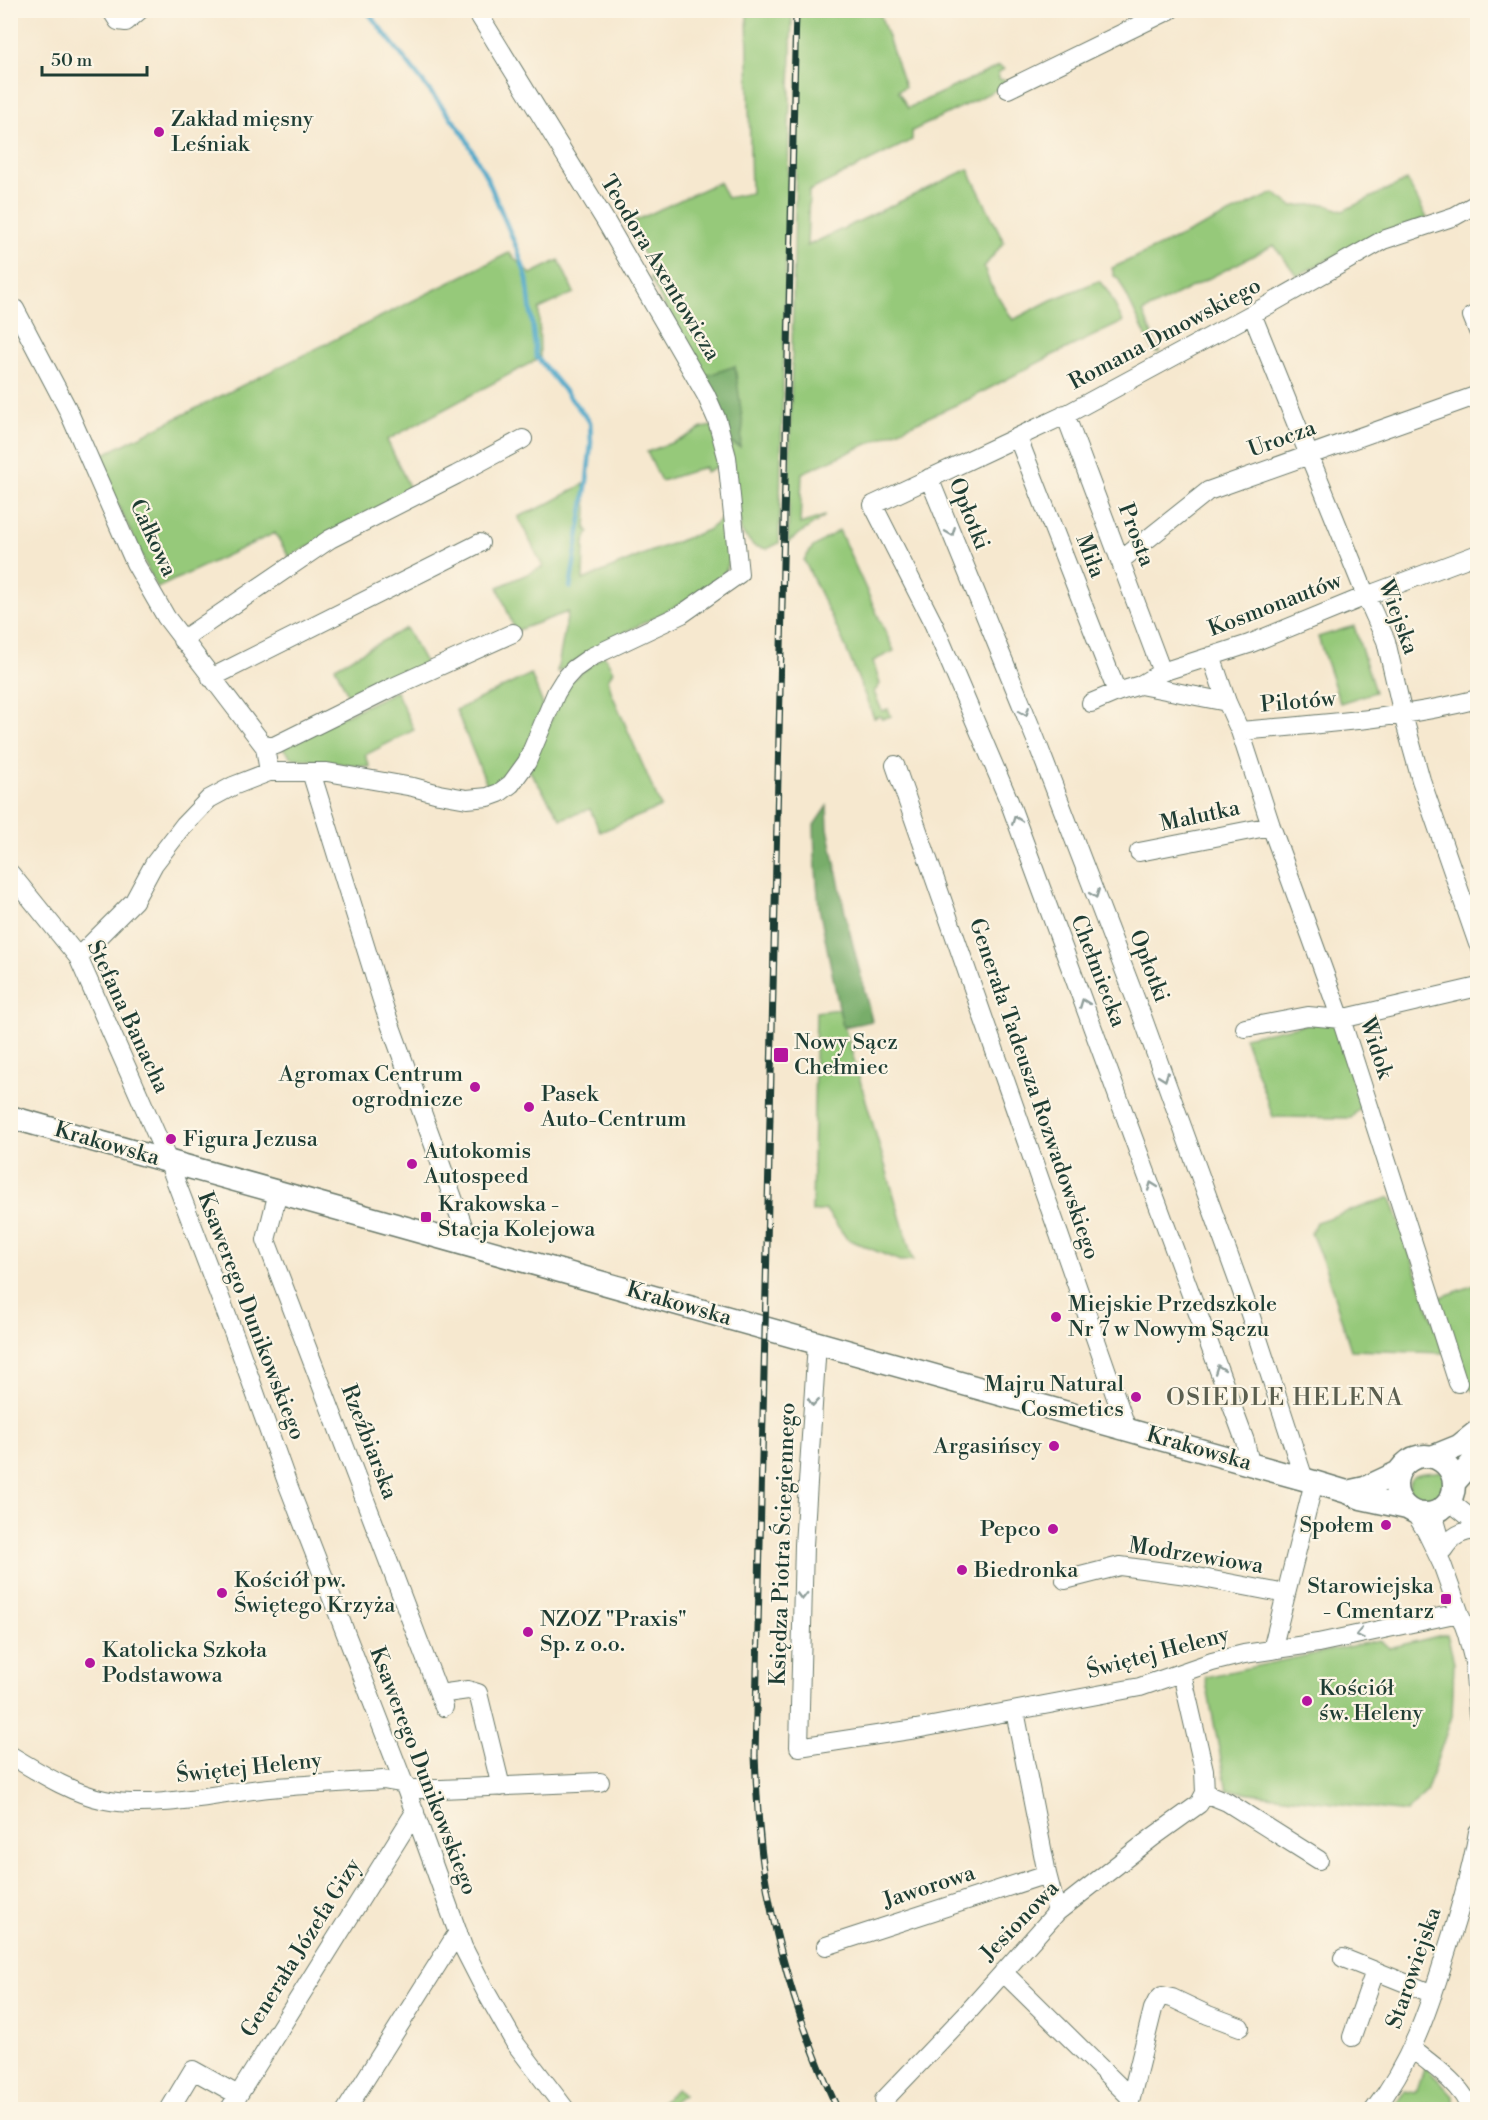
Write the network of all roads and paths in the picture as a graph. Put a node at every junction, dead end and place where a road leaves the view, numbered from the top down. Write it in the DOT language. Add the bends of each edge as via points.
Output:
graph roads {
  1 [pos="111,10"];
  2 [pos="141,10"];
  3 [pos="476,10"];
  4 [pos="1170,10"];
  5 [pos="1008,89"];
  6 [pos="1478,203"];
  7 [pos="13,310"];
  8 [pos="1252,314"];
  9 [pos="1478,395"];
  10 [pos="1065,414"];
  11 [pos="1018,438"];
  12 [pos="523,439"];
  13 [pos="1310,455"];
  14 [pos="929,478"];
  15 [pos="873,506"];
  16 [pos="480,543"];
  17 [pos="1478,554"];
  18 [pos="1120,561"];
  19 [pos="1366,596"];
  20 [pos="513,633"];
  21 [pos="182,640"];
  22 [pos="1211,656"];
  23 [pos="1162,672"];
  24 [pos="211,678"];
  25 [pos="1140,685"];
  26 [pos="1117,692"];
  27 [pos="1478,699"];
  28 [pos="1227,702"];
  29 [pos="1091,703"];
  30 [pos="1403,715"];
  31 [pos="1240,731"];
  32 [pos="265,747"];
  33 [pos="896,765"];
  34 [pos="269,772"];
  35 [pos="311,772"];
  36 [pos="1270,826"];
  37 [pos="1139,852"];
  38 [pos="10,873"];
  39 [pos="1478,944"];
  40 [pos="78,957"];
  41 [pos="1478,987"];
  42 [pos="1341,1019"];
  43 [pos="1245,1028"];
  44 [pos="10,1117"];
  45 [pos="168,1161"];
  46 [pos="278,1192"];
  47 [pos="470,1245"];
  48 [pos="817,1343"];
  49 [pos="1458,1383"];
  50 [pos="1127,1429"];
  51 [pos="1478,1431"];
  52 [pos="1478,1456"];
  53 [pos="1432,1457"];
  54 [pos="1250,1464"];
  55 [pos="1399,1472"];
  56 [pos="1309,1480"];
  57 [pos="1347,1491"];
  58 [pos="1431,1503"];
  59 [pos="1478,1524"];
  60 [pos="1478,1530"];
  61 [pos="1442,1557"];
  62 [pos="1065,1580"];
  63 [pos="1286,1594"];
  64 [pos="1459,1613"];
  65 [pos="1272,1650"];
  66 [pos="1476,1662"];
  67 [pos="1182,1674"];
  68 [pos="1015,1711"];
  69 [pos="1478,1715"];
  70 [pos="799,1747"];
  71 [pos="10,1755"];
  72 [pos="600,1782"];
  73 [pos="405,1786"];
  74 [pos="501,1787"];
  75 [pos="1205,1793"];
  76 [pos="415,1812"];
  77 [pos="1478,1832"];
  78 [pos="1318,1860"];
  79 [pos="1047,1874"];
  80 [pos="1058,1912"];
  81 [pos="458,1932"];
  82 [pos="826,1946"];
  83 [pos="1343,1958"];
  84 [pos="1376,1971"];
  85 [pos="1003,1972"];
  86 [pos="1433,1994"];
  87 [pos="1240,2027"];
  88 [pos="1352,2037"];
  89 [pos="1412,2049"];
  90 [pos="884,2100"];
  91 [pos="233,2102"];
  92 [pos="1130,2104"];
  93 [pos="169,2109"];
  94 [pos="346,2109"];
  95 [pos="566,2109"];
  96 [pos="1374,2109"];
  97 [pos="1470,2109"];
  1 -- 2 [label="street" via="118,21 126,22"];
  3 -- 35 [label="street, Teodora Axentowicza" via="706,394 727,457 739,574 682,614 574,669 556,693 527,762 500,793 467,799 359,777"];
  4 -- 5 [label="street"];
  6 -- 8 [label="street, Romana Dmowskiego" via="1455,216 1383,240"];
  7 -- 21 [label="street, Całkowa" via="68,408 135,563"];
  8 -- 10 [label="street, Romana Dmowskiego"];
  8 -- 13 [label="street, Wiejska"];
  9 -- 13 [label="street, Urocza"];
  10 -- 11 [label="street, Romana Dmowskiego"];
  10 -- 18 [label="street, Prosta"];
  11 -- 14 [label="street, Romana Dmowskiego"];
  11 -- 26 [label="street, Miła"];
  12 -- 21 [label="street" via="330,539"];
  13 -- 18 [label="street, Urocza" via="1208,491"];
  13 -- 19 [label="street, Wiejska"];
  14 -- 15 [label="street, Romana Dmowskiego"];
  14 -- 56 [label="street, Opłotki, one-way" via="1036,740 1142,1016"];
  54 -- 15 [label="street, Chełmiecka, one-way" via="1245,1441 1009,801 934,625"];
  16 -- 24 [label="street"];
  17 -- 19 [label="street, Kosmonautów"];
  18 -- 23 [label="street, Prosta"];
  19 -- 22 [label="street, Kosmonautów"];
  19 -- 30 [label="street, Wiejska" via="1386,641"];
  20 -- 32 [label="street"];
  21 -- 24 [label="street, Całkowa"];
  22 -- 23 [label="street, Kosmonautów"];
  22 -- 28 [label="street"];
  23 -- 25 [label="street, Kosmonautów"];
  24 -- 32 [label="street, Całkowa"];
  25 -- 26 [label="street, Kosmonautów"];
  25 -- 28 [label="street, Pilotów"];
  26 -- 29 [label="street, Kosmonautów"];
  27 -- 30 [label="street, Pilotów"];
  28 -- 31 [label="street, Pilotów"];
  30 -- 31 [label="street, Pilotów"];
  30 -- 39 [label="street, Wiejska" via="1421,780"];
  31 -- 36 [label="street, Widok"];
  32 -- 34 [label="street, Całkowa"];
  33 -- 50 [label="street, Generała Tadeusza Rozwadowskiego"];
  34 -- 35 [label="street"];
  34 -- 40 [label="street" via="209,799 154,864 134,900"];
  35 -- 47 [label="street" via="385,1010"];
  36 -- 37 [label="street, Malutka"];
  36 -- 42 [label="street, Widok"];
  38 -- 40 [label="street, Stefana Banacha"];
  40 -- 45 [label="street, Stefana Banacha"];
  41 -- 42 [label="street"];
  42 -- 43 [label="street" via="1308,1016"];
  42 -- 49 [label="street, Widok"];
  44 -- 45 [label="main road, Krakowska"];
  45 -- 46 [label="main road, Krakowska"];
  45 -- 73 [label="street, Ksawerego Dunikowskiego"];
  46 -- 47 [label="main road, Krakowska"];
  46 -- 74 [label="street, Rzeźbiarska" via="266,1240 442,1700 468,1690 478,1693"];
  47 -- 48 [label="main road, Krakowska"];
  48 -- 50 [label="main road, Krakowska"];
  48 -- 70 [label="street, Księdza Piotra Ściegiennego, one-way" via="804,1545"];
  50 -- 54 [label="main road, Krakowska"];
  51 -- 53 [label="main road" via="1459,1446"];
  52 -- 58 [label="main road"];
  53 -- 55 [label="main road" via="1409,1460"];
  53 -- 58 [label="main road" via="1447,1466"];
  54 -- 56 [label="main road, Krakowska"];
  55 -- 57 [label="main road" via="1365,1488"];
  55 -- 58 [label="main road" via="1396,1487 1401,1502"];
  56 -- 57 [label="main road, Krakowska"];
  56 -- 63 [label="street"];
  57 -- 58 [label="main road, Krakowska" via="1361,1498"];
  58 -- 59 [label="street, Krakowska"];
  58 -- 61 [label="street" via="1426,1531"];
  60 -- 61 [label="street" via="1454,1536"];
  61 -- 64 [label="street"];
  62 -- 63 [label="street, Modrzewiowa" via="1120,1566"];
  63 -- 65 [label="street"];
  64 -- 65 [label="street, Świętej Heleny, one-way"];
  64 -- 66 [label="street"];
  65 -- 67 [label="street, Świętej Heleny" via="1212,1662"];
  66 -- 69 [label="street"];
  67 -- 68 [label="street, Świętej Heleny" via="1140,1687"];
  67 -- 75 [label="street" via="1204,1770"];
  68 -- 70 [label="street, Świętej Heleny"];
  68 -- 79 [label="street"];
  71 -- 73 [label="street, Świętej Heleny" via="81,1792 126,1803 382,1780"];
  72 -- 74 [label="street, Świętej Heleny"];
  73 -- 74 [label="street, Świętej Heleny" via="441,1790"];
  73 -- 76 [label="street, Ksawerego Dunikowskiego"];
  75 -- 78 [label="street" via="1227,1802"];
  75 -- 80 [label="street, Jesionowa" via="1199,1804"];
  76 -- 81 [label="street, Ksawerego Dunikowskiego"];
  76 -- 91 [label="street, Generała Józefa Gizy"];
  77 -- 86 [label="street, Starowiejska" via="1472,1865"];
  79 -- 80 [label="street"];
  79 -- 82 [label="street, Jaworowa"];
  80 -- 85 [label="street, Jesionowa"];
  81 -- 94 [label="street"];
  81 -- 95 [label="street, Ksawerego Dunikowskiego" via="515,2043"];
  83 -- 84 [label="street"];
  84 -- 86 [label="street"];
  84 -- 88 [label="street"];
  85 -- 90 [label="street, Jesionowa"];
  85 -- 92 [label="street"];
  86 -- 89 [label="street, Starowiejska"];
  87 -- 92 [label="street" via="1162,1996 1153,2009"];
  89 -- 96 [label="street, Starowiejska"];
  89 -- 97 [label="street" via="1456,2086"];
  91 -- 93 [label="street" via="193,2070"];
}
